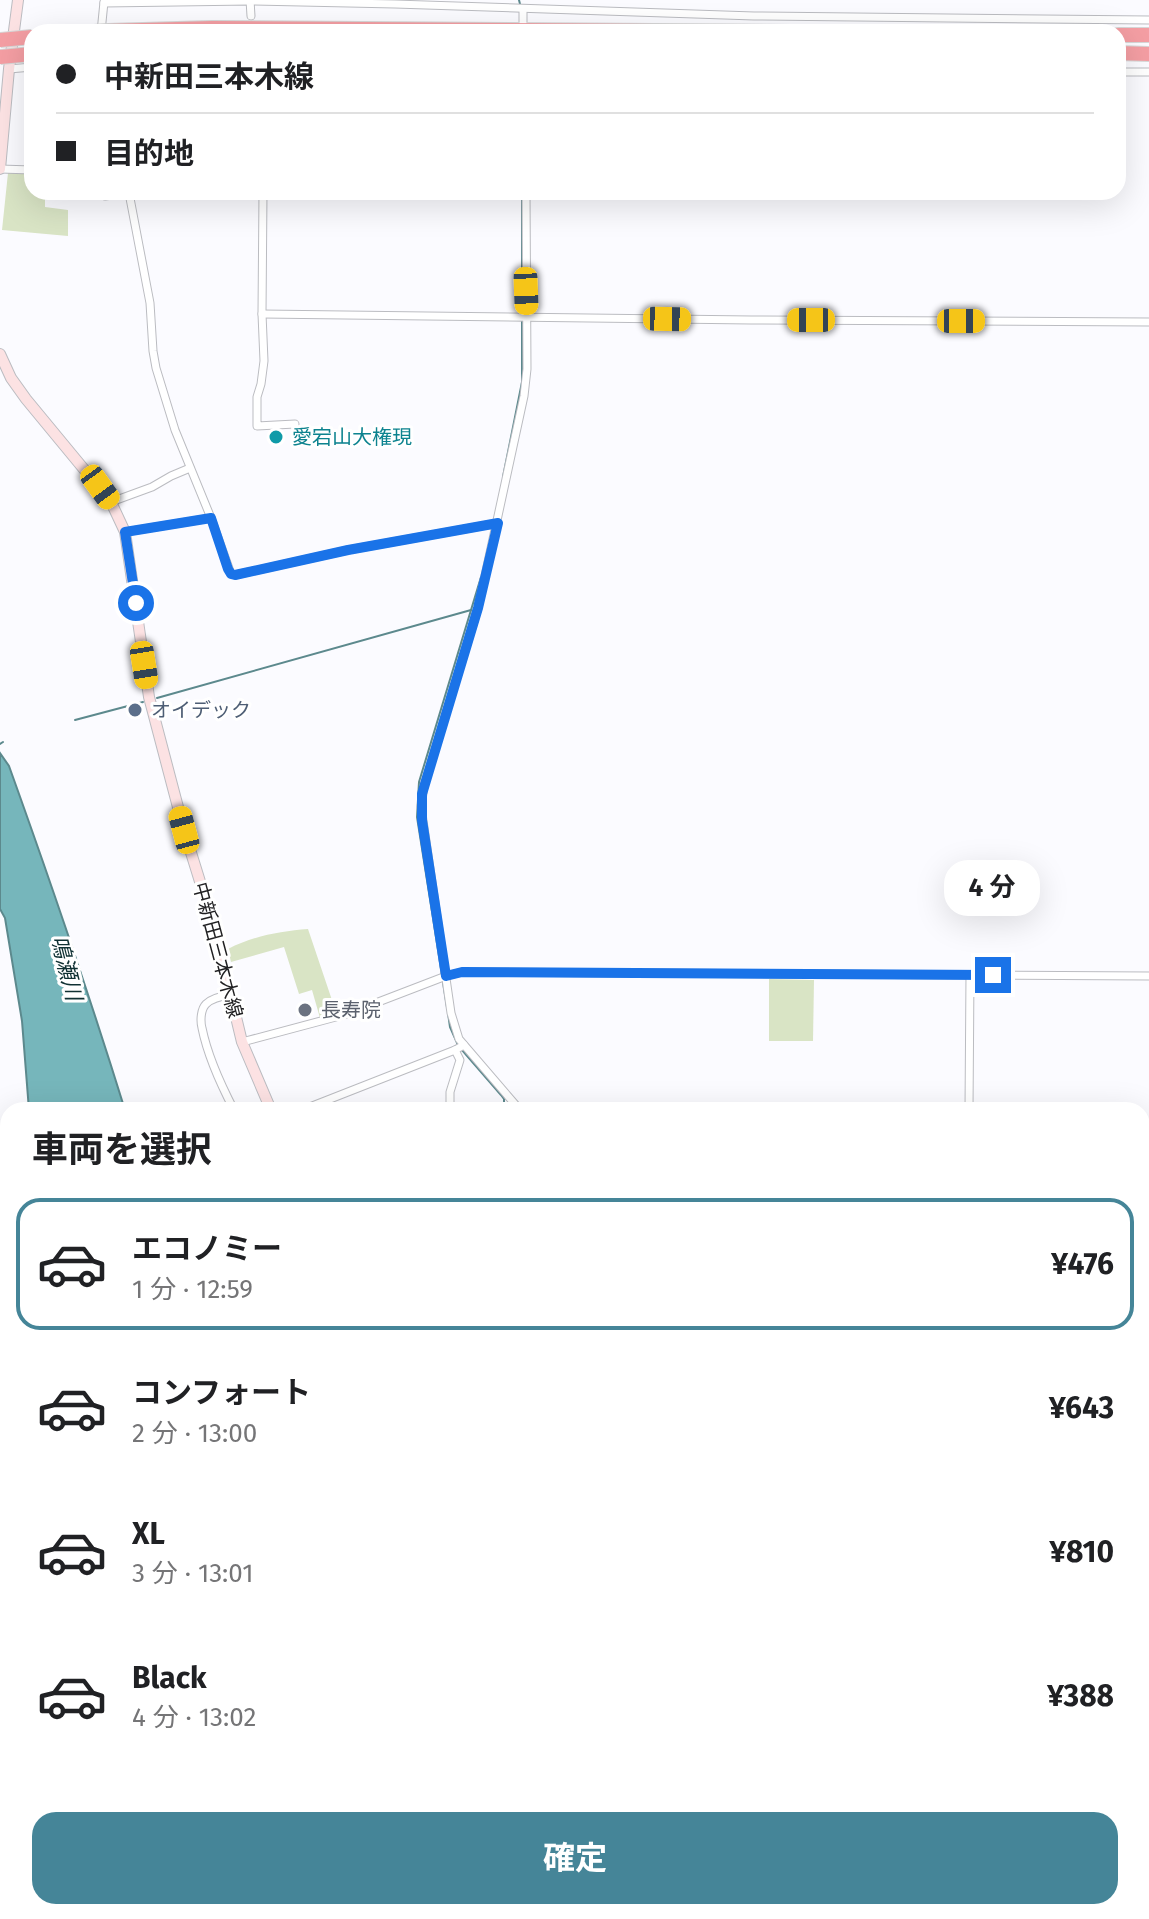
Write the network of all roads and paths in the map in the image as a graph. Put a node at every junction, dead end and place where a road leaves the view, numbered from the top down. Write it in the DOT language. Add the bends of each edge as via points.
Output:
graph roads {
  1 [pos="18,0"];
  2 [pos="250,1"];
  3 [pos="104,2"];
  4 [pos="395,2"];
  5 [pos="523,9"];
  6 [pos="251,16"];
  7 [pos="1149,20"];
  8 [pos="523,22"];
  9 [pos="102,24"];
  10 [pos="1126,35"];
  11 [pos="1149,35"];
  12 [pos="24,38"];
  13 [pos="0,40"];
  14 [pos="1126,53"];
  15 [pos="1149,54"];
  16 [pos="24,57"];
  17 [pos="4,63"];
  18 [pos="24,66"];
  19 [pos="1126,72"];
  20 [pos="1149,72"];
  21 [pos="0,169"];
  22 [pos="24,170"];
  23 [pos="130,200"];
  24 [pos="263,200"];
  25 [pos="526,200"];
  26 [pos="262,314"];
  27 [pos="524,317"];
  28 [pos="1149,322"];
  29 [pos="0,354"];
  30 [pos="295,424"];
  31 [pos="190,468"];
  32 [pos="111,502"];
  33 [pos="211,518"];
  34 [pos="495,523"];
  35 [pos="125,532"];
  36 [pos="970,975"];
  37 [pos="1149,976"];
  38 [pos="443,977"];
  39 [pos="230,995"];
  40 [pos="242,1042"];
  41 [pos="460,1048"];
  42 [pos="231,1102"];
  43 [pos="268,1102"];
  44 [pos="322,1102"];
  45 [pos="450,1102"];
  46 [pos="512,1102"];
  47 [pos="969,1102"];
  1 -- 17 [label="main road"];
  2 -- 3 [label="street"];
  2 -- 4 [label="street"];
  2 -- 6 [label="street"];
  3 -- 9 [label="street"];
  4 -- 5 [label="street"];
  5 -- 7 [label="street"];
  5 -- 8 [label="street"];
  10 -- 11 [label="highway"];
  12 -- 13 [label="highway, bridge"];
  14 -- 15 [label="highway"];
  16 -- 17 [label="highway, bridge"];
  17 -- 18 [label="street"];
  17 -- 21 [label="main road"];
  19 -- 20 [label="street"];
  21 -- 22 [label="street"];
  23 -- 31 [label="street" via="156,368"];
  24 -- 26 [label="street"];
  25 -- 27 [label="street"];
  26 -- 27 [label="street"];
  26 -- 30 [label="street" via="264,361 257,426"];
  27 -- 28 [label="street"];
  27 -- 34 [label="street" via="524,396"];
  29 -- 32 [label="main road, 中新田三本木線" via="26,399"];
  31 -- 32 [label="street"];
  31 -- 33 [label="street"];
  32 -- 35 [label="main road, 中新田三本木線"];
  33 -- 34 [label="street" via="228,569 235,575"];
  33 -- 35 [label="street"];
  34 -- 38 [label="street" via="478,608 422,794"];
  35 -- 39 [label="main road, 中新田三本木線" via="148,691"];
  36 -- 37 [label="street"];
  36 -- 38 [label="street" via="462,972"];
  36 -- 47 [label="street"];
  38 -- 40 [label="street" via="347,1014"];
  38 -- 41 [label="street"];
  39 -- 40 [label="main road, 中新田三本木線"];
  39 -- 42 [label="street" via="206,1004 201,1027"];
  40 -- 43 [label="main road, 中新田三本木線"];
  41 -- 44 [label="street"];
  41 -- 45 [label="street"];
  41 -- 46 [label="street"];
}
